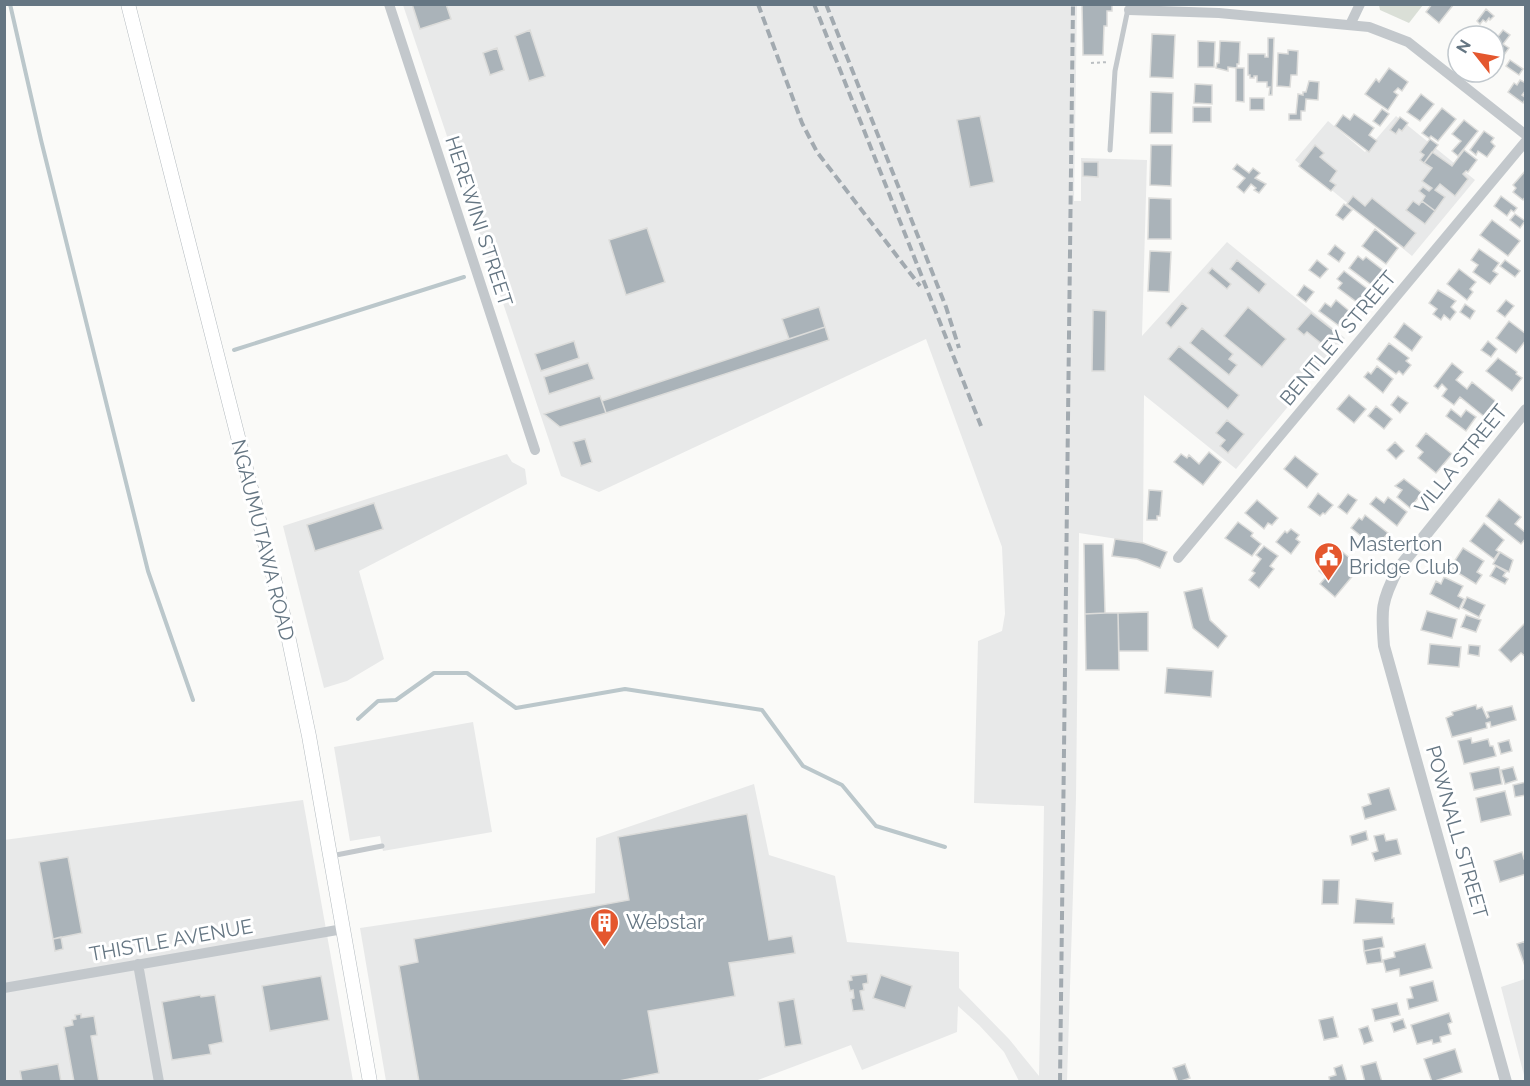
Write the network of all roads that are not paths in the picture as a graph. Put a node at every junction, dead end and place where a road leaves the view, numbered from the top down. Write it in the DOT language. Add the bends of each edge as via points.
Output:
graph roads {
  1 [pos="128,4"];
  2 [pos="389,4"];
  3 [pos="1360,4"];
  4 [pos="1129,7"];
  5 [pos="1219,9"];
  6 [pos="1350,25"];
  7 [pos="1526,135"];
  8 [pos="1526,141"];
  9 [pos="1110,150"];
  10 [pos="1526,410"];
  11 [pos="535,450"];
  12 [pos="1178,558"];
  13 [pos="1386,591"];
  14 [pos="382,846"];
  15 [pos="330,856"];
  16 [pos="343,929"];
  17 [pos="138,964"];
  18 [pos="4,988"];
  19 [pos="159,1082"];
  20 [pos="370,1082"];
  21 [pos="1506,1082"];
  1 -- 15 [label="main road, NGAUMUTAWA ROAD" via="286,626"];
  2 -- 11 [label="street, HEREWINI STREET"];
  3 -- 6 [label="street"];
  4 -- 5 [label="street"];
  4 -- 9 [label="lane" via="1115,71"];
  5 -- 6 [label="street"];
  6 -- 7 [label="street" via="1369,27 1408,42"];
  8 -- 12 [label="street, BENTLEY STREET"];
  10 -- 13 [label="street, VILLA STREET" via="1412,550"];
  13 -- 21 [label="street, POWNALL STREET" via="1382,616 1384,646"];
  14 -- 15 [label="lane"];
  15 -- 16 [label="main road, NGAUMUTAWA ROAD"];
  16 -- 17 [label="street, THISTLE AVENUE"];
  16 -- 20 [label="main road, NGAUMUTAWA ROAD"];
  17 -- 18 [label="street, THISTLE AVENUE"];
  17 -- 19 [label="street"];
}
